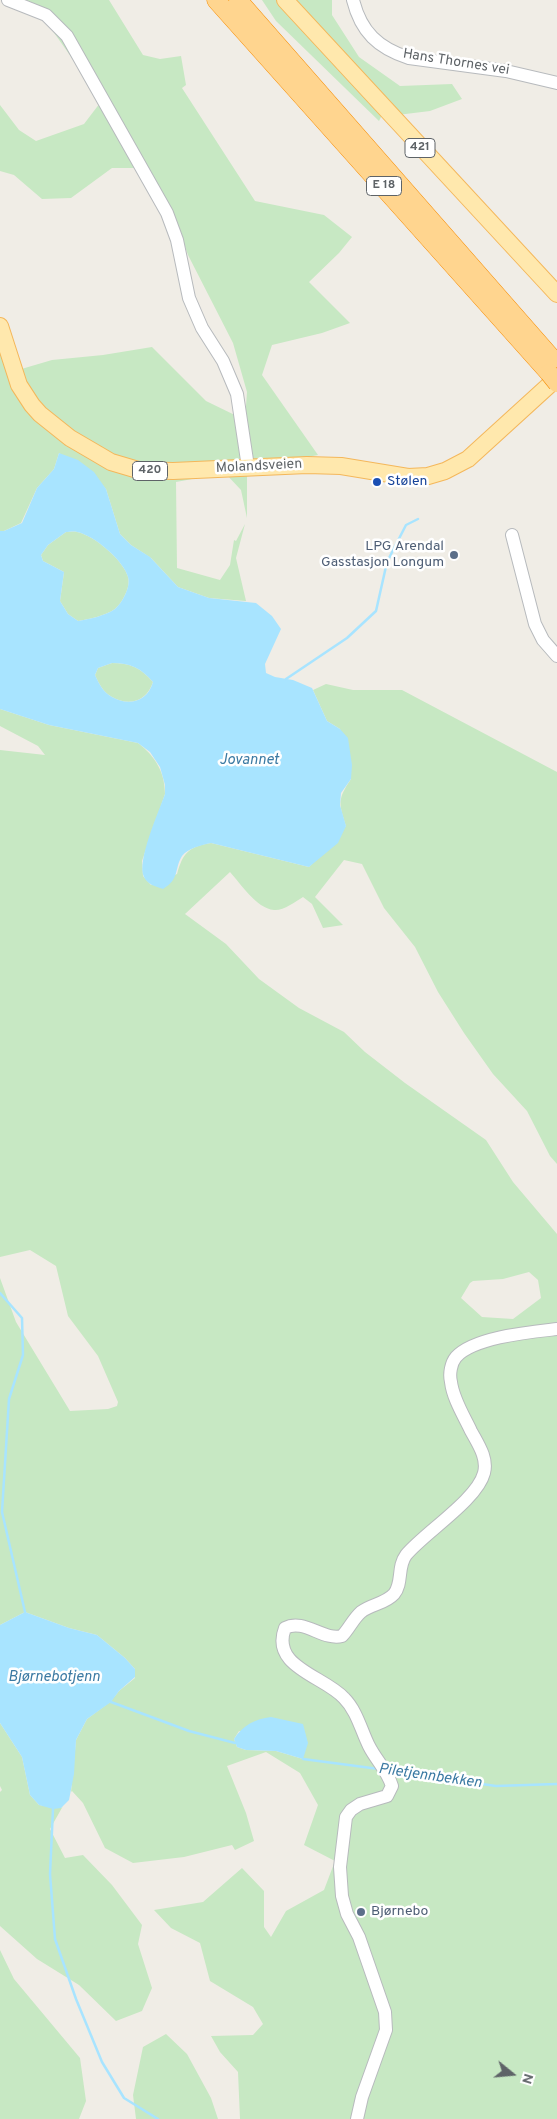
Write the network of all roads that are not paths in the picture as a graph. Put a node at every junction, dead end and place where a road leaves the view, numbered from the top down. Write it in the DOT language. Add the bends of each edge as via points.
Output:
graph roads {
  1 [pos="8,0"];
  2 [pos="216,0"];
  3 [pos="238,0"];
  4 [pos="285,0"];
  5 [pos="292,0"];
  6 [pos="353,0"];
  7 [pos="557,83"];
  8 [pos="557,286"];
  9 [pos="557,294"];
  10 [pos="0,326"];
  11 [pos="555,375"];
  12 [pos="248,467"];
  13 [pos="512,535"];
  14 [pos="557,656"];
  15 [pos="557,1329"];
  16 [pos="357,2119"];
  1 -- 12 [label="street" via="46,15 67,36 167,212 177,240 189,298 238,394"];
  2 -- 11 [label="highway, E 18"];
  3 -- 11 [label="highway, E 18"];
  4 -- 9 [label="main road, 421"];
  5 -- 8 [label="main road, 421"];
  6 -- 7 [label="street, Hans Thornes vei" via="368,34 394,53"];
  10 -- 12 [label="main road, Molandsveien / 420" via="19,385 32,405 49,422 111,462 138,470"];
  11 -- 12 [label="main road, Molandsveien / 420" via="468,459 437,474 408,477 341,466"];
  13 -- 14 [label="street" via="535,624"];
  15 -- 16 [label="street" via="485,1342 469,1347 456,1357 451,1366 451,1382 459,1408 482,1451 484,1475 444,1522 408,1553 401,1566 396,1592 390,1598 361,1612 342,1636 293,1625 285,1628 282,1637 283,1650 297,1666 344,1697 370,1747 389,1774 392,1786 387,1796 351,1810 346,1816 343,1831 342,1896 373,1972 385,2012 386,2030"];
}
